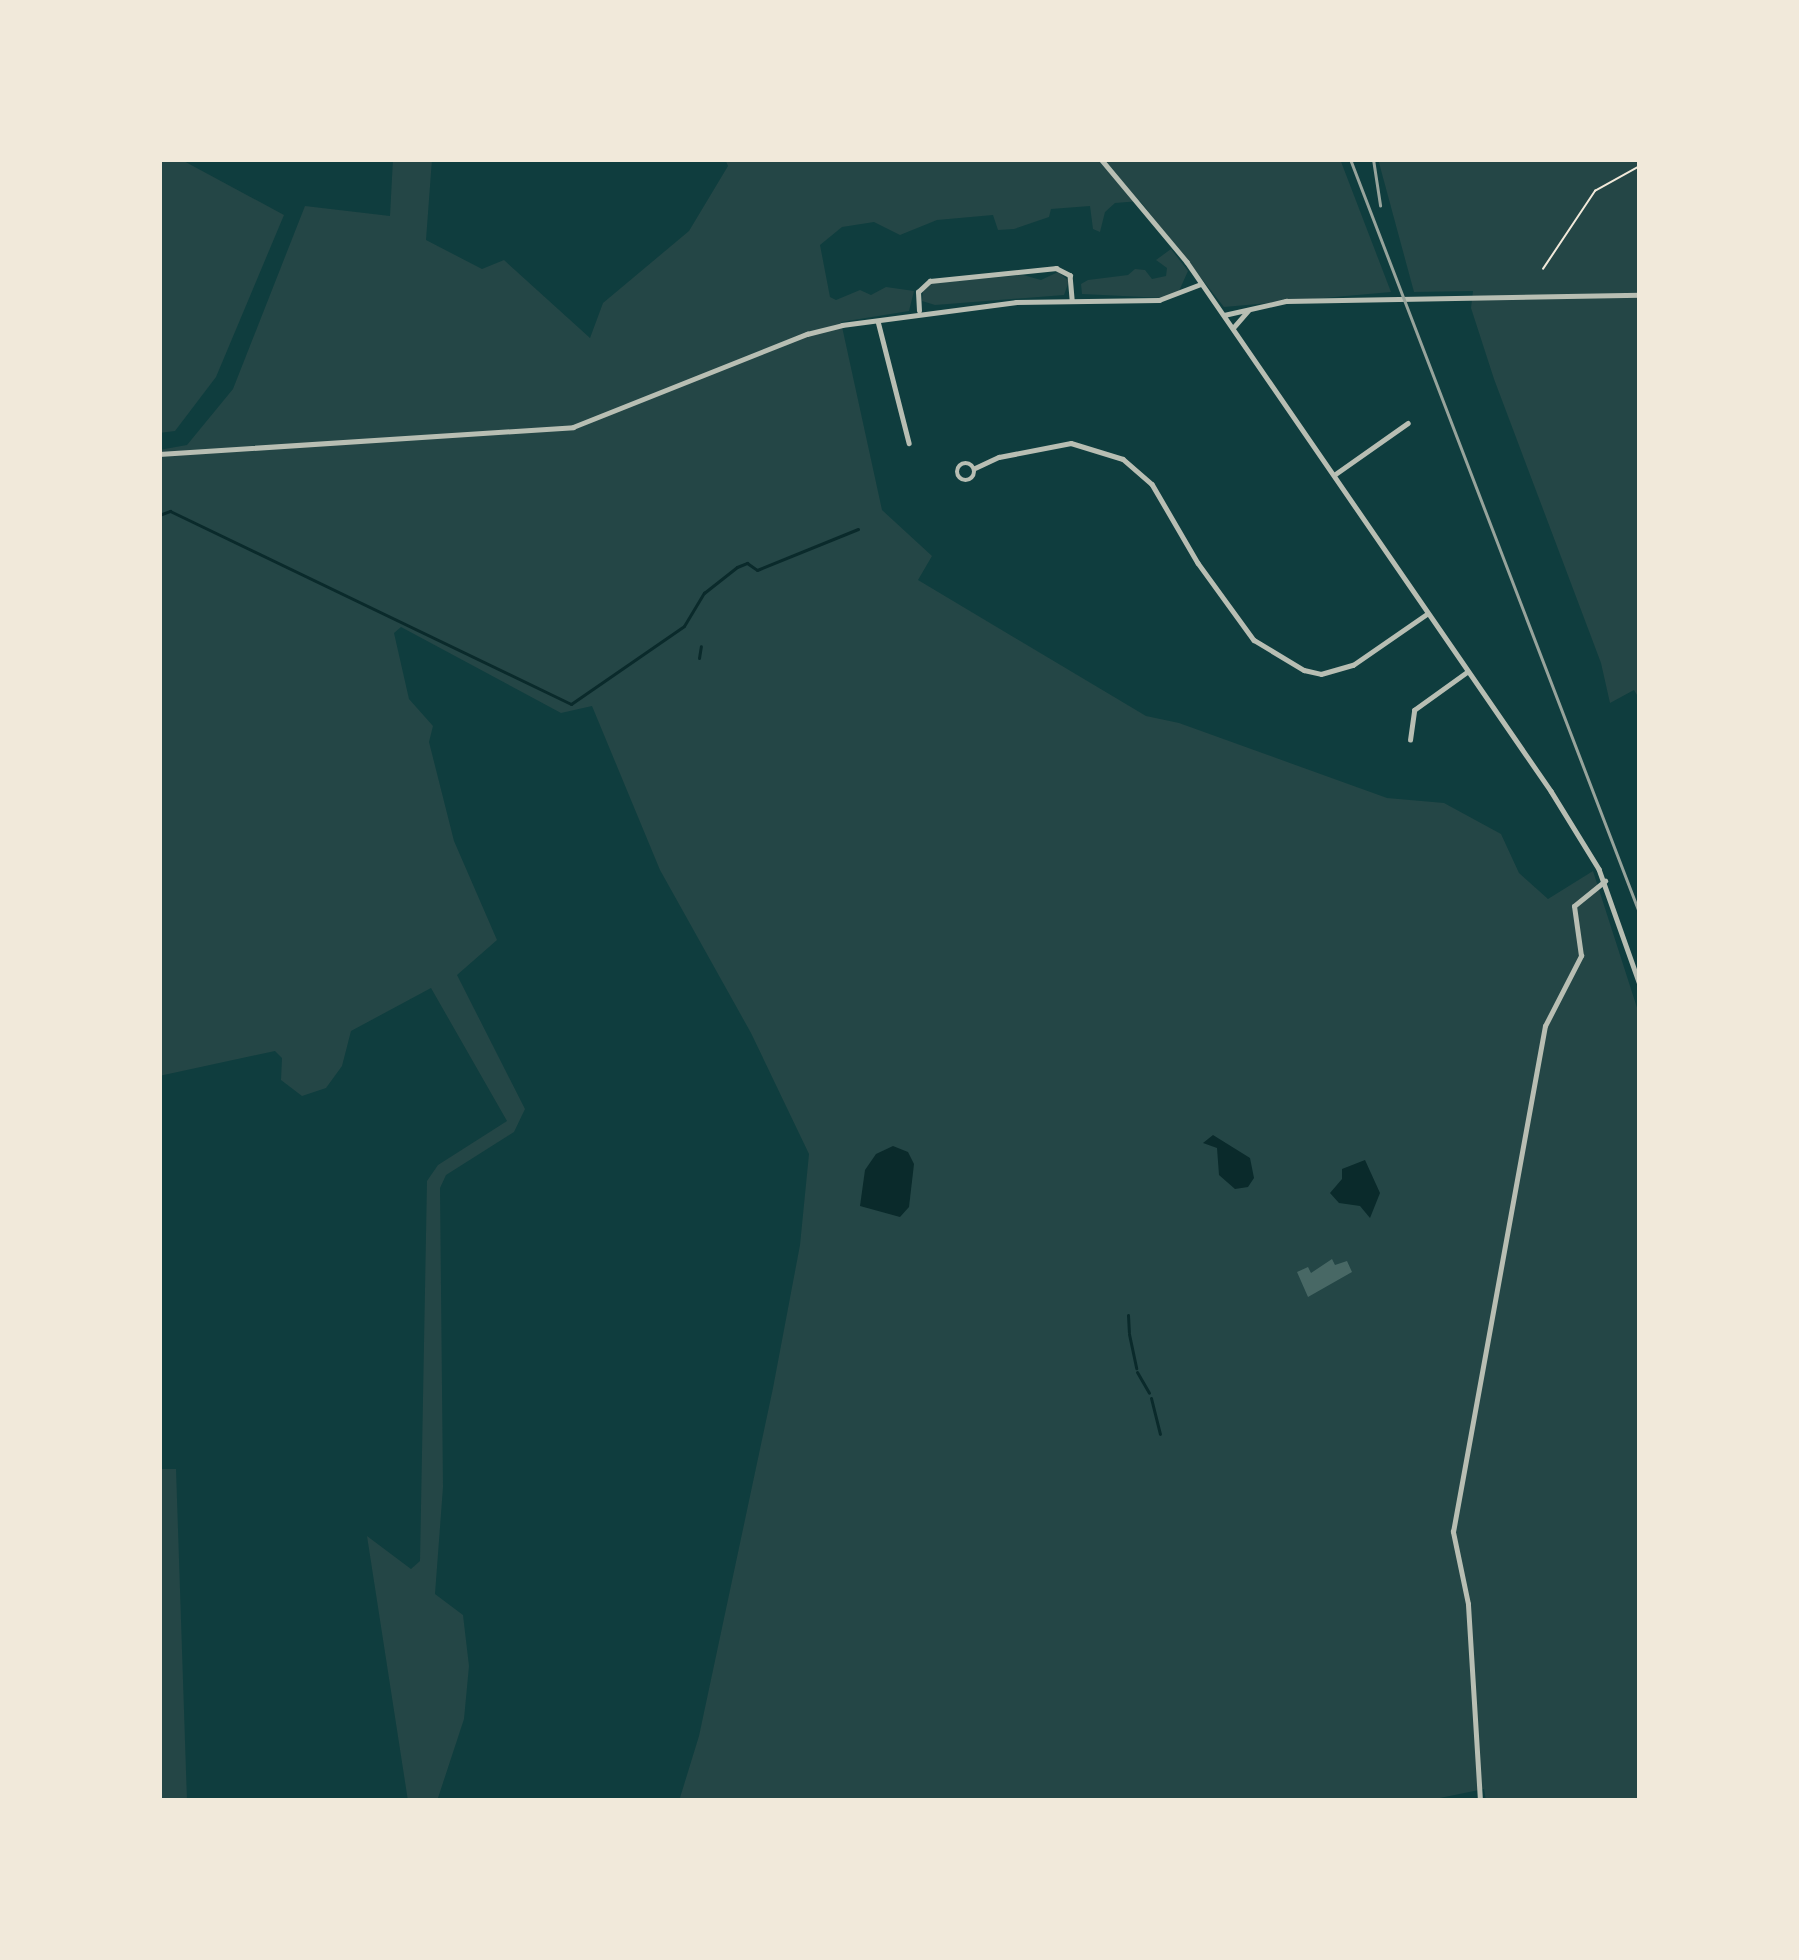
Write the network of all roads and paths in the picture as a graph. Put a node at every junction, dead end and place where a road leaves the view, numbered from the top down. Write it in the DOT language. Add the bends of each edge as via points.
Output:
graph roads {
  1 [pos="1101,159"];
  2 [pos="1640,166"];
  3 [pos="1543,269"];
  4 [pos="1201,284"];
  5 [pos="1640,295"];
  6 [pos="1072,300"];
  7 [pos="1249,311"];
  8 [pos="919,313"];
  9 [pos="1224,316"];
  10 [pos="878,319"];
  11 [pos="1233,328"];
  12 [pos="1408,423"];
  13 [pos="909,443"];
  14 [pos="159,454"];
  15 [pos="975,467"];
  16 [pos="1334,475"];
  17 [pos="1427,614"];
  18 [pos="1468,671"];
  19 [pos="1410,740"];
  20 [pos="1605,881"];
  21 [pos="1640,985"];
  22 [pos="1480,1801"];
  1 -- 4 [label="street"];
  2 -- 3 [label="path" via="1595,191"];
  4 -- 6 [label="street" via="1169,299"];
  4 -- 9 [label="street"];
  5 -- 7 [label="street" via="1286,301"];
  6 -- 8 [label="street"];
  6 -- 8 [label="street" via="1064,269 992,273 925,283"];
  7 -- 9 [label="street"];
  7 -- 11 [label="street"];
  8 -- 10 [label="street"];
  9 -- 11 [label="street"];
  10 -- 13 [label="street"];
  10 -- 14 [label="street" via="806,334 573,427"];
  11 -- 16 [label="street"];
  12 -- 16 [label="street"];
  15 -- 17 [label="street" via="1071,443 1123,459 1152,484 1254,640 1304,670 1353,665"];
  16 -- 17 [label="street"];
  17 -- 18 [label="street"];
  18 -- 19 [label="street" via="1414,710"];
  18 -- 20 [label="street"];
  20 -- 21 [label="street"];
  20 -- 22 [label="street" via="1574,906 1580,961 1545,1026 1453,1532 1468,1604"];
}
